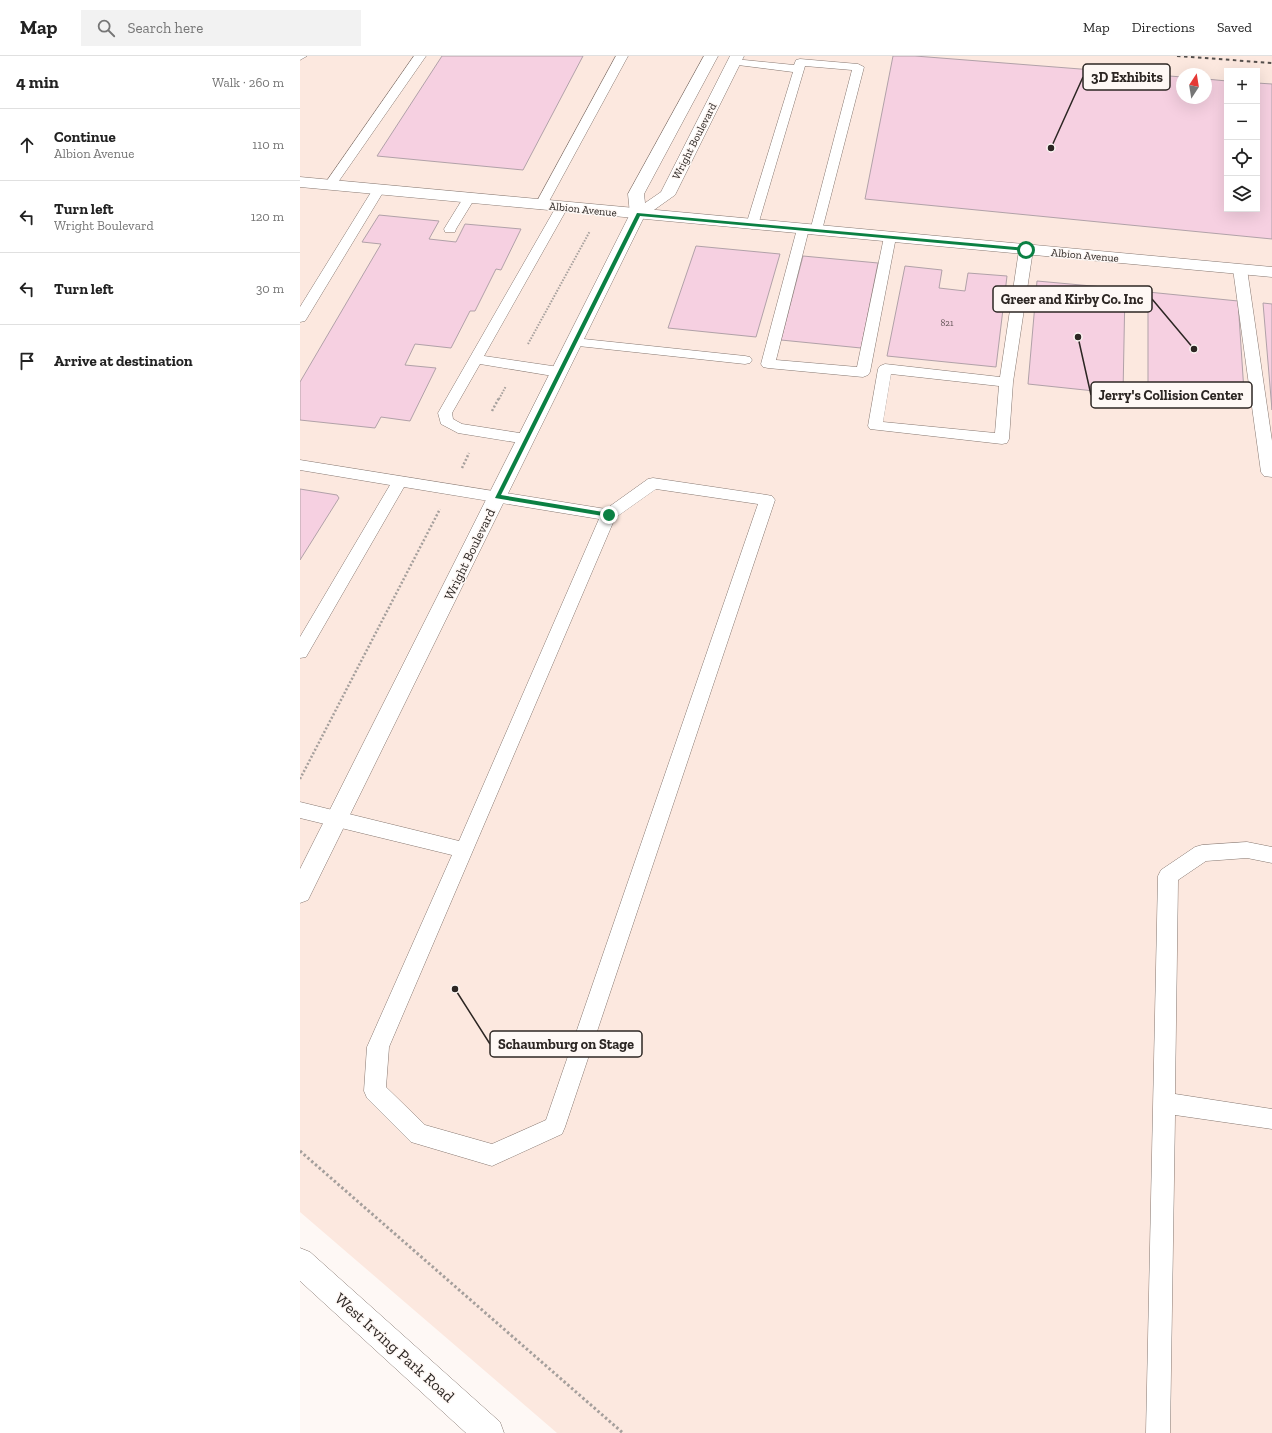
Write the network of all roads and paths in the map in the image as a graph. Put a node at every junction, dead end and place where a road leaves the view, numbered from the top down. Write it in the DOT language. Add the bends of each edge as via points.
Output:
graph roads {
  1 [pos="420,56"];
  2 [pos="622,56"];
  3 [pos="710,56"];
  4 [pos="736,59"];
  5 [pos="798,69"];
  6 [pos="300,182"];
  7 [pos="330,185"];
  8 [pos="379,189"];
  9 [pos="469,198"];
  10 [pos="541,205"];
  11 [pos="562,207"];
  12 [pos="638,214"];
  13 [pos="752,225"];
  14 [pos="450,229"];
  15 [pos="810,230"];
  16 [pos="890,237"];
  17 [pos="1026,250"];
  18 [pos="1240,269"];
  19 [pos="1272,272"];
  20 [pos="300,318"];
  21 [pos="574,342"];
  22 [pos="476,359"];
  23 [pos="745,360"];
  24 [pos="559,372"];
  25 [pos="1006,382"];
  26 [pos="1268,429"];
  27 [pos="526,439"];
  28 [pos="300,465"];
  29 [pos="1272,472"];
  30 [pos="400,481"];
  31 [pos="497,497"];
  32 [pos="609,515"];
  33 [pos="300,652"];
  34 [pos="300,810"];
  35 [pos="337,819"];
  36 [pos="464,850"];
  37 [pos="1272,855"];
  38 [pos="300,893"];
  39 [pos="1164,1103"];
  40 [pos="1272,1119"];
  41 [pos="300,1152"];
  42 [pos="300,1262"];
  43 [pos="489,1433"];
  44 [pos="623,1433"];
  45 [pos="1158,1433"];
  1 -- 7 [label="lane"];
  2 -- 10 [label="lane"];
  3 -- 12 [label="street, Wright Boulevard" via="636,194"];
  4 -- 5 [label="lane"];
  4 -- 12 [label="street, Wright Boulevard" via="667,195"];
  5 -- 13 [label="lane"];
  5 -- 15 [label="lane" via="800,62 858,67"];
  6 -- 7 [label="street, Albion Avenue"];
  7 -- 8 [label="street, Albion Avenue"];
  8 -- 9 [label="street, Albion Avenue"];
  8 -- 20 [label="lane"];
  9 -- 10 [label="street, Albion Avenue"];
  9 -- 14 [label="lane"];
  10 -- 11 [label="street, Albion Avenue"];
  11 -- 12 [label="street, Albion Avenue"];
  11 -- 22 [label="lane"];
  12 -- 13 [label="street, Albion Avenue"];
  12 -- 21 [label="street, Wright Boulevard"];
  13 -- 15 [label="street, Albion Avenue"];
  15 -- 16 [label="street, Albion Avenue"];
  15 -- 16 [label="lane" via="768,364 863,372"];
  16 -- 17 [label="street, Albion Avenue"];
  17 -- 18 [label="street, Albion Avenue"];
  17 -- 25 [label="lane"];
  18 -- 19 [label="street, Albion Avenue"];
  18 -- 26 [label="lane"];
  21 -- 23 [label="lane"];
  21 -- 24 [label="street, Wright Boulevard"];
  22 -- 24 [label="lane"];
  22 -- 27 [label="lane" via="445,413 446,421 458,428"];
  24 -- 27 [label="street, Wright Boulevard"];
  25 -- 25 [label="lane" via="885,370 875,426 1002,440"];
  26 -- 29 [label="lane" via="1269,472"];
  27 -- 31 [label="street, Wright Boulevard"];
  28 -- 30 [label="lane"];
  30 -- 31 [label="lane"];
  30 -- 33 [label="lane"];
  31 -- 32 [label="lane"];
  31 -- 35 [label="street, Wright Boulevard"];
  32 -- 36 [label="lane"];
  32 -- 36 [label="lane" via="653,483 768,500 554,1127 492,1155 419,1134 375,1091 378,1047"];
  34 -- 35 [label="lane"];
  35 -- 36 [label="lane"];
  35 -- 38 [label="street, Wright Boulevard"];
  37 -- 39 [label="lane" via="1247,850 1202,853 1168,876"];
  39 -- 40 [label="lane"];
  39 -- 45 [label="lane"];
  41 -- 44 [label="path"];
  42 -- 43 [label="street, West Irving Park Road"];
}
